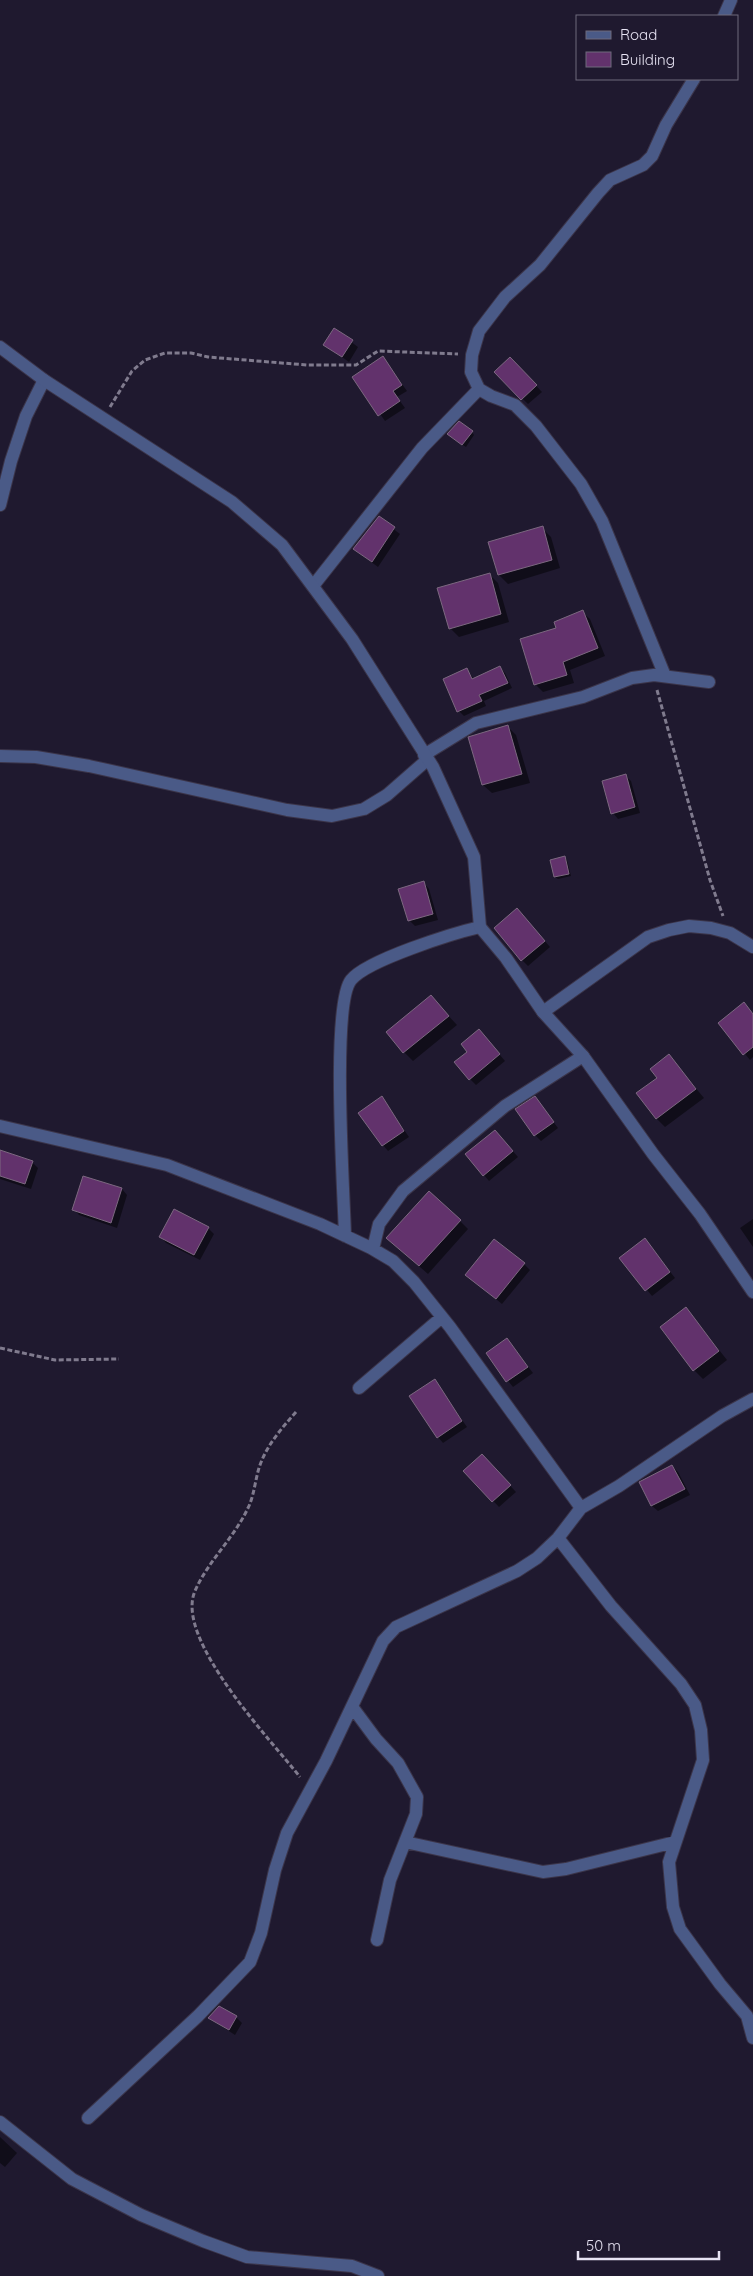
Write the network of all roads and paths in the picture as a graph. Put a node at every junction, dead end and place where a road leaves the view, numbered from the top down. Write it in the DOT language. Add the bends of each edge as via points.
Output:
graph roads {
  1 [pos="731,0"];
  2 [pos="724,15"];
  3 [pos="693,80"];
  4 [pos="0,347"];
  5 [pos="472,355"];
  6 [pos="44,380"];
  7 [pos="479,389"];
  8 [pos="103,418"];
  9 [pos="0,505"];
  10 [pos="313,586"];
  11 [pos="659,676"];
  12 [pos="709,682"];
  13 [pos="0,756"];
  14 [pos="426,757"];
  15 [pos="480,927"];
  16 [pos="730,933"];
  17 [pos="753,947"];
  18 [pos="543,1012"];
  19 [pos="583,1056"];
  20 [pos="0,1126"];
  21 [pos="345,1236"];
  22 [pos="374,1249"];
  23 [pos="753,1292"];
  24 [pos="442,1317"];
  25 [pos="0,1348"];
  26 [pos="119,1359"];
  27 [pos="359,1388"];
  28 [pos="753,1399"];
  29 [pos="296,1412"];
  30 [pos="581,1508"];
  31 [pos="558,1538"];
  32 [pos="353,1708"];
  33 [pos="310,1789"];
  34 [pos="405,1842"];
  35 [pos="675,1842"];
  36 [pos="377,1940"];
  37 [pos="753,2038"];
  38 [pos="88,2118"];
  39 [pos="0,2122"];
  40 [pos="378,2276"];
  1 -- 2 [label="street"];
  3 -- 5 [label="street" via="666,124 652,156 643,166 610,180 598,193 540,265 505,296 479,331"];
  4 -- 6 [label="street"];
  5 -- 7 [label="street" via="471,372"];
  5 -- 8 [label="path" via="378,351 356,365 307,365 165,353 145,360 132,371"];
  6 -- 8 [label="street"];
  6 -- 9 [label="street" via="26,416"];
  7 -- 10 [label="street" via="422,448"];
  7 -- 11 [label="street" via="515,405 536,426 581,484 602,521"];
  8 -- 10 [label="street" via="232,502 282,544"];
  10 -- 14 [label="street" via="352,639"];
  11 -- 12 [label="street"];
  11 -- 14 [label="street" via="632,678 583,697 476,723"];
  11 -- 16 [label="path" via="710,880"];
  13 -- 14 [label="street" via="98,767 287,810 332,816 364,809 379,800"];
  14 -- 15 [label="street" via="474,857"];
  15 -- 18 [label="street"];
  15 -- 21 [label="street" via="400,953 351,980 345,996 340,1071"];
  16 -- 17 [label="street"];
  16 -- 18 [label="street" via="689,926 648,937"];
  18 -- 19 [label="street"];
  19 -- 22 [label="street" via="505,1106 403,1192 379,1224"];
  19 -- 23 [label="street" via="700,1214"];
  20 -- 21 [label="street" via="167,1165"];
  21 -- 22 [label="street"];
  22 -- 24 [label="street" via="393,1261"];
  24 -- 27 [label="street"];
  24 -- 30 [label="street"];
  25 -- 26 [label="path" via="55,1360"];
  28 -- 30 [label="street"];
  29 -- 33 [label="path" via="275,1436 264,1456 249,1508 194,1593 191,1616 214,1667"];
  30 -- 31 [label="street"];
  31 -- 32 [label="street" via="537,1558 516,1571 396,1627 383,1640"];
  31 -- 35 [label="street" via="611,1606 681,1684 695,1706 703,1760"];
  32 -- 33 [label="street"];
  32 -- 34 [label="street" via="398,1763 417,1797 416,1814"];
  33 -- 38 [label="street" via="287,1834 261,1933 250,1962 198,2016"];
  34 -- 35 [label="street" via="544,1872"];
  34 -- 36 [label="street" via="390,1880"];
  35 -- 37 [label="street" via="670,1862 670,1884 680,1929 747,2016"];
  39 -- 40 [label="street" via="72,2179 112,2202 176,2230 247,2257 352,2266"];
}
